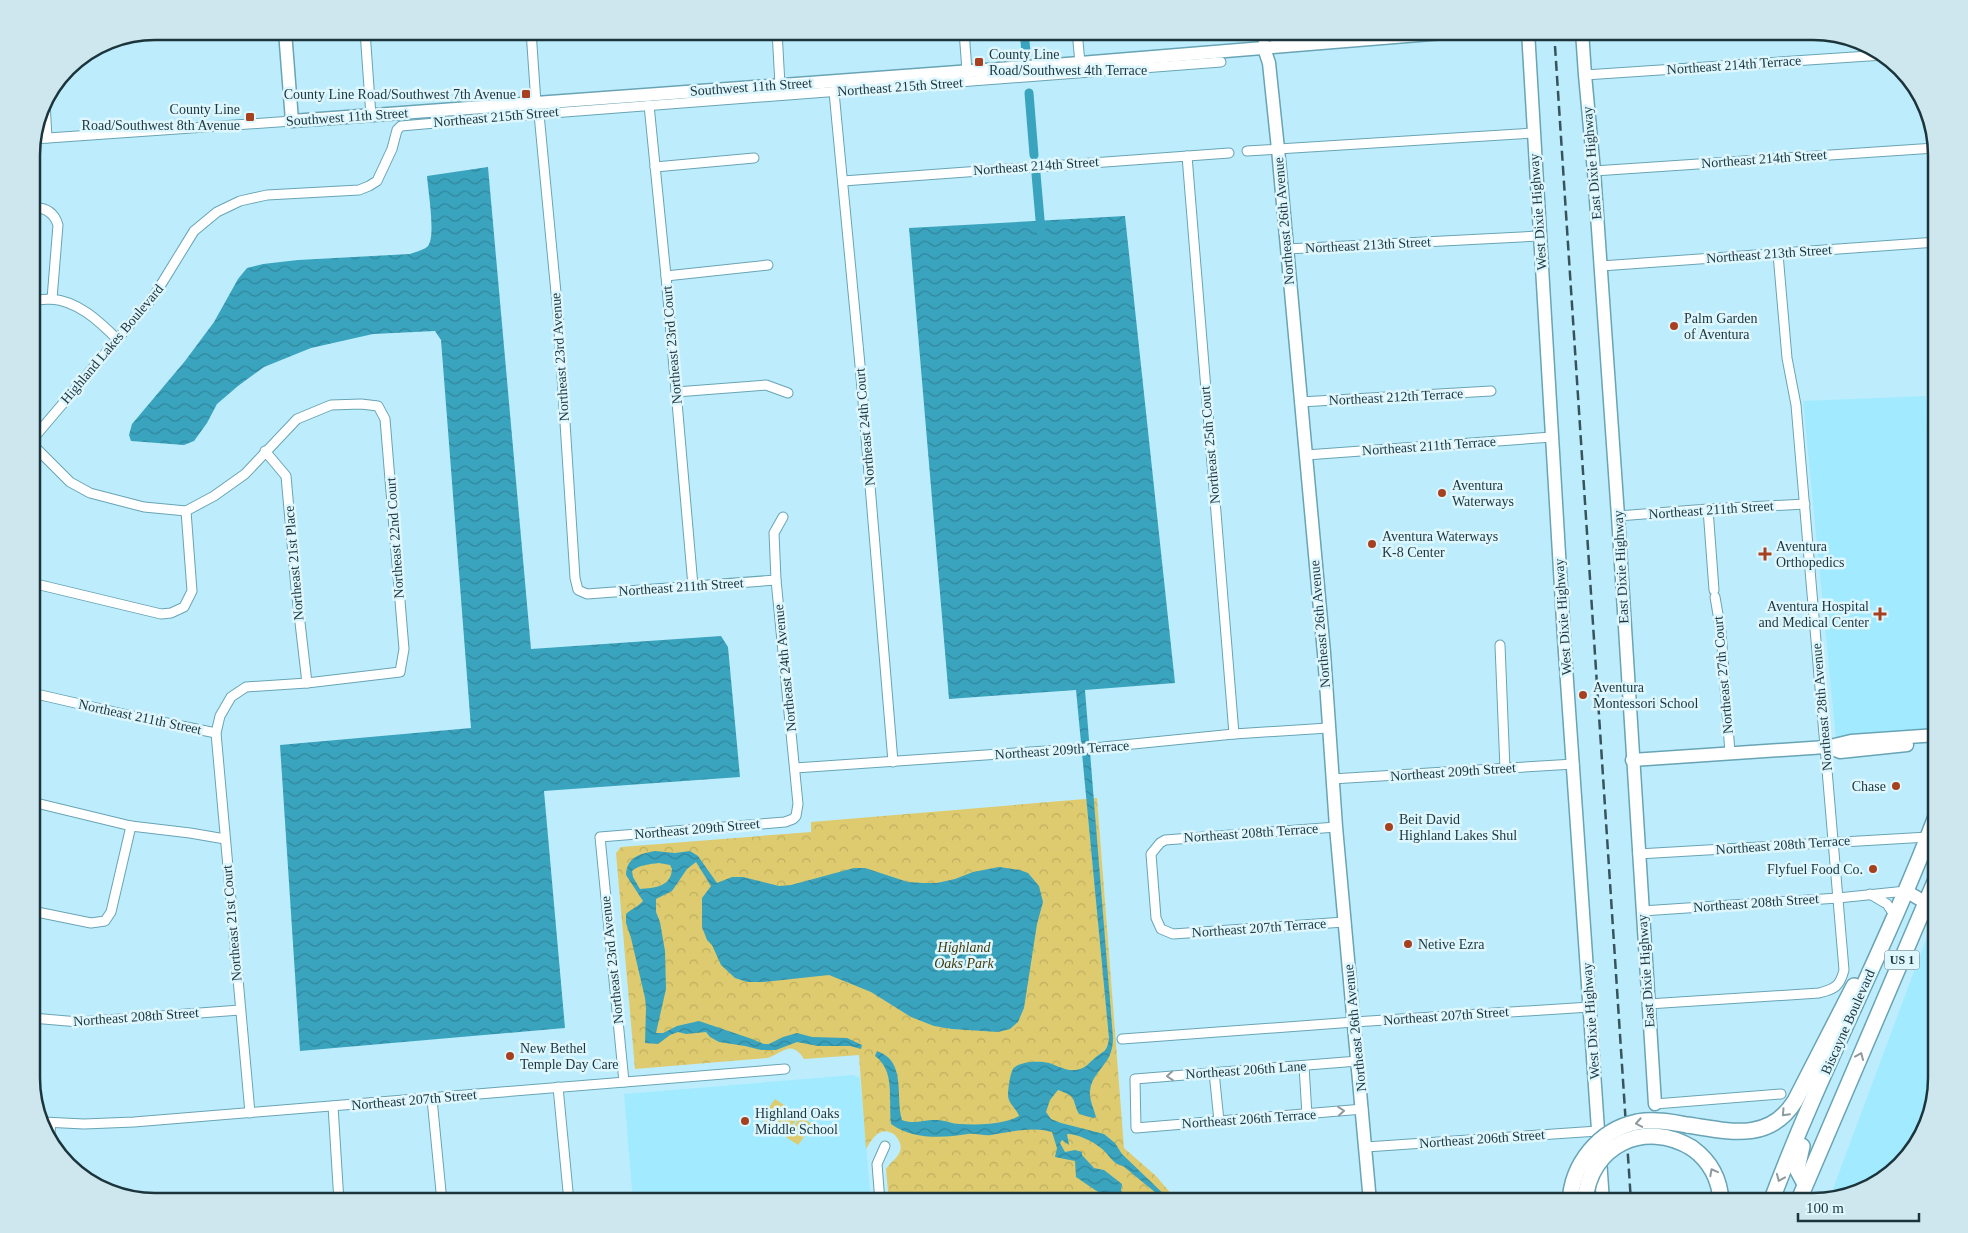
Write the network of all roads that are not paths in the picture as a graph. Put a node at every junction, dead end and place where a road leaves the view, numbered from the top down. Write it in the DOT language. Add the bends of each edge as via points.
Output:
graph roads {
  1 [pos="286,40"];
  2 [pos="366,40"];
  3 [pos="532,40"];
  4 [pos="778,40"];
  5 [pos="965,40"];
  6 [pos="1078,40"];
  7 [pos="1264,40"];
  8 [pos="1360,40"];
  9 [pos="1528,40"];
  10 [pos="1582,40"];
  11 [pos="1264,48"];
  12 [pos="1871,56"];
  13 [pos="1220,62"];
  14 [pos="1080,64"];
  15 [pos="967,72"];
  16 [pos="1584,75"];
  17 [pos="780,84"];
  18 [pos="834,92"];
  19 [pos="649,105"];
  20 [pos="538,108"];
  21 [pos="371,116"];
  22 [pos="46,119"];
  23 [pos="292,121"];
  24 [pos="401,126"];
  25 [pos="1533,133"];
  26 [pos="41,138"];
  27 [pos="47,138"];
  28 [pos="1928,149"];
  29 [pos="1278,150"];
  30 [pos="1247,152"];
  31 [pos="1229,153"];
  32 [pos="1187,156"];
  33 [pos="754,158"];
  34 [pos="655,167"];
  35 [pos="1594,171"];
  36 [pos="843,181"];
  37 [pos="40,208"];
  38 [pos="1539,236"];
  39 [pos="1928,243"];
  40 [pos="1287,249"];
  41 [pos="1778,254"];
  42 [pos="768,265"];
  43 [pos="1601,266"];
  44 [pos="666,276"];
  45 [pos="52,299"];
  46 [pos="40,300"];
  47 [pos="117,339"];
  48 [pos="1491,391"];
  49 [pos="676,392"];
  50 [pos="788,392"];
  51 [pos="1300,402"];
  52 [pos="40,432"];
  53 [pos="1552,437"];
  54 [pos="40,450"];
  55 [pos="265,451"];
  56 [pos="1306,455"];
  57 [pos="1804,504"];
  58 [pos="1708,509"];
  59 [pos="186,511"];
  60 [pos="1618,516"];
  61 [pos="783,517"];
  62 [pos="776,580"];
  63 [pos="40,585"];
  64 [pos="693,586"];
  65 [pos="587,594"];
  66 [pos="1500,645"];
  67 [pos="400,672"];
  68 [pos="307,683"];
  69 [pos="40,695"];
  70 [pos="1328,728"];
  71 [pos="216,733"];
  72 [pos="1234,734"];
  73 [pos="1928,737"];
  74 [pos="1928,744"];
  75 [pos="1826,747"];
  76 [pos="1730,753"];
  77 [pos="1632,760"];
  78 [pos="893,762"];
  79 [pos="1574,764"];
  80 [pos="795,768"];
  81 [pos="1505,769"];
  82 [pos="1332,779"];
  83 [pos="40,804"];
  84 [pos="793,819"];
  85 [pos="131,826"];
  86 [pos="1336,827"];
  87 [pos="600,837"];
  88 [pos="1928,837"];
  89 [pos="225,839"];
  90 [pos="1833,841"];
  91 [pos="1638,854"];
  92 [pos="1906,892"];
  93 [pos="1928,893"];
  94 [pos="1870,894"];
  95 [pos="1838,898"];
  96 [pos="1928,904"];
  97 [pos="1642,911"];
  98 [pos="40,913"];
  99 [pos="1895,916"];
  100 [pos="1344,922"];
  101 [pos="1173,934"];
  102 [pos="1871,970"];
  103 [pos="1648,1004"];
  104 [pos="1590,1007"];
  105 [pos="240,1010"];
  106 [pos="40,1019"];
  107 [pos="1354,1022"];
  108 [pos="1122,1039"];
  109 [pos="1358,1061"];
  110 [pos="1304,1066"];
  111 [pos="785,1069"];
  112 [pos="1214,1072"];
  113 [pos="624,1082"];
  114 [pos="558,1088"];
  115 [pos="1781,1094"];
  116 [pos="432,1098"];
  117 [pos="1654,1104"];
  118 [pos="333,1106"];
  119 [pos="1363,1109"];
  120 [pos="250,1113"];
  121 [pos="1307,1115"];
  122 [pos="1219,1121"];
  123 [pos="49,1122"];
  124 [pos="1804,1122"];
  125 [pos="1136,1128"];
  126 [pos="1598,1131"];
  127 [pos="886,1146"];
  128 [pos="1366,1147"];
  129 [pos="1805,1184"];
  130 [pos="338,1193"];
  131 [pos="441,1193"];
  132 [pos="568,1193"];
  133 [pos="879,1193"];
  134 [pos="1369,1193"];
  135 [pos="1572,1193"];
  136 [pos="1586,1193"];
  137 [pos="1602,1193"];
  138 [pos="1720,1193"];
  139 [pos="1775,1193"];
  140 [pos="1802,1193"];
  1 -- 23 [label="street"];
  2 -- 21 [label="street"];
  3 -- 20 [label="street"];
  4 -- 17 [label="street"];
  5 -- 15 [label="street"];
  6 -- 14 [label="street"];
  7 -- 11 [label="street"];
  8 -- 11 [label="street, Southwest 11th Street"];
  9 -- 25 [label="street, West Dixie Highway"];
  10 -- 16 [label="street, East Dixie Highway"];
  11 -- 14 [label="street, Southwest 11th Street"];
  11 -- 29 [label="street, Northeast 26th Avenue" via="1269,63"];
  12 -- 16 [label="street, Northeast 214th Terrace"];
  13 -- 18 [label="street, Northeast 215th Street"];
  14 -- 15 [label="street, Southwest 11th Street"];
  15 -- 17 [label="street, Southwest 11th Street"];
  16 -- 35 [label="street, East Dixie Highway"];
  17 -- 20 [label="street, Southwest 11th Street"];
  18 -- 19 [label="street, Northeast 215th Street"];
  18 -- 36 [label="street, Northeast 24th Court"];
  19 -- 20 [label="street, Northeast 215th Street"];
  19 -- 34 [label="street, Northeast 23rd Court"];
  20 -- 21 [label="street, Southwest 11th Street"];
  20 -- 24 [label="street, Northeast 215th Street"];
  20 -- 65 [label="street, Northeast 23rd Avenue" via="558,314 575,578 578,590"];
  21 -- 23 [label="street, Southwest 11th Street"];
  22 -- 27 [label="street"];
  23 -- 27 [label="street, Southwest 11th Street"];
  24 -- 47 [label="street, Highland Lakes Boulevard" via="377,181 369,186 359,190 267,195 240,201 217,212 194,231 154,296"];
  25 -- 29 [label="street"];
  25 -- 38 [label="street, West Dixie Highway"];
  26 -- 27 [label="street, Southwest 11th Street"];
  28 -- 35 [label="street, Northeast 214th Street"];
  29 -- 30 [label="street"];
  29 -- 40 [label="street, Northeast 26th Avenue"];
  31 -- 32 [label="street, Northeast 214th Street"];
  32 -- 36 [label="street, Northeast 214th Street"];
  32 -- 72 [label="street, Northeast 25th Court"];
  33 -- 34 [label="street"];
  34 -- 44 [label="street, Northeast 23rd Court"];
  35 -- 43 [label="street, East Dixie Highway"];
  36 -- 78 [label="street, Northeast 24th Court"];
  37 -- 45 [label="street" via="55,216 58,225"];
  38 -- 40 [label="street, Northeast 213th Street"];
  38 -- 53 [label="street, West Dixie Highway"];
  39 -- 41 [label="street, Northeast 213th Street"];
  40 -- 51 [label="street, Northeast 26th Avenue"];
  41 -- 43 [label="street, Northeast 213th Street"];
  41 -- 57 [label="street, Northeast 28th Avenue"];
  42 -- 44 [label="street"];
  43 -- 60 [label="street, East Dixie Highway"];
  44 -- 49 [label="street, Northeast 23rd Court"];
  45 -- 46 [label="street"];
  45 -- 47 [label="street" via="75,306 98,320"];
  47 -- 52 [label="street, Highland Lakes Boulevard"];
  48 -- 51 [label="street, Northeast 212th Terrace"];
  49 -- 50 [label="street" via="766,385"];
  49 -- 64 [label="street, Northeast 23rd Court"];
  51 -- 56 [label="street, Northeast 26th Avenue"];
  53 -- 56 [label="street, Northeast 211th Terrace"];
  53 -- 79 [label="street, West Dixie Highway"];
  54 -- 59 [label="street" via="70,482 90,493 144,507"];
  55 -- 59 [label="street" via="245,474"];
  55 -- 67 [label="street, Northeast 22nd Court" via="297,419 331,405 378,406 385,419 388,441 404,649"];
  55 -- 68 [label="street, Northeast 21st Place" via="286,476"];
  56 -- 70 [label="street, Northeast 26th Avenue"];
  57 -- 58 [label="street, Northeast 211th Street"];
  57 -- 75 [label="street, Northeast 28th Avenue"];
  58 -- 60 [label="street, Northeast 211th Street"];
  58 -- 76 [label="street, Northeast 27th Court"];
  59 -- 63 [label="street" via="192,591 184,606 171,613 161,614"];
  60 -- 77 [label="street, East Dixie Highway"];
  61 -- 62 [label="street, Northeast 24th Avenue" via="774,533"];
  62 -- 64 [label="street, Northeast 211th Street"];
  62 -- 80 [label="street, Northeast 24th Avenue"];
  64 -- 65 [label="street, Northeast 211th Street"];
  66 -- 81 [label="street"];
  67 -- 68 [label="street, Northeast 211th Street"];
  68 -- 71 [label="street, Northeast 211th Street" via="246,687 231,697 220,716"];
  69 -- 71 [label="street, Northeast 211th Street"];
  70 -- 72 [label="street, Northeast 209th Terrace"];
  70 -- 82 [label="street, Northeast 26th Avenue"];
  71 -- 89 [label="street, Northeast 21st Court"];
  72 -- 78 [label="street, Northeast 209th Terrace"];
  73 -- 75 [label="street" via="1851,741"];
  74 -- 75 [label="street" via="1840,752"];
  75 -- 76 [label="street"];
  75 -- 90 [label="street, Northeast 28th Avenue"];
  76 -- 77 [label="street"];
  77 -- 91 [label="street, East Dixie Highway"];
  78 -- 80 [label="street, Northeast 209th Terrace"];
  79 -- 81 [label="street, Northeast 209th Street"];
  79 -- 104 [label="street, West Dixie Highway"];
  80 -- 84 [label="street, Northeast 24th Avenue" via="798,812"];
  81 -- 82 [label="street, Northeast 209th Street"];
  82 -- 86 [label="street, Northeast 26th Avenue"];
  83 -- 85 [label="street"];
  84 -- 87 [label="street, Northeast 209th Street"];
  85 -- 89 [label="street"];
  85 -- 98 [label="street" via="111,912 105,921 91,923"];
  86 -- 100 [label="street, Northeast 26th Avenue"];
  86 -- 101 [label="street, Northeast 208th Terrace" via="1165,840 1160,843 1152,854 1156,918 1161,929"];
  87 -- 113 [label="street, Northeast 23rd Avenue"];
  88 -- 90 [label="street, Northeast 208th Terrace"];
  88 -- 92 [label="main road, Biscayne Boulevard / US 1"];
  89 -- 105 [label="street, Northeast 21st Court"];
  90 -- 91 [label="street, Northeast 208th Terrace"];
  90 -- 95 [label="street, Northeast 28th Avenue"];
  91 -- 97 [label="street, East Dixie Highway"];
  92 -- 93 [label="street"];
  92 -- 94 [label="street, Northeast 208th Street"];
  92 -- 99 [label="main road, Biscayne Boulevard / US 1"];
  94 -- 95 [label="street, Northeast 208th Street"];
  94 -- 99 [label="street" via="1887,904"];
  95 -- 97 [label="street, Northeast 208th Street"];
  95 -- 103 [label="street, Northeast 28th Avenue" via="1844,970 1842,981 1833,989 1819,993"];
  129 -- 96 [label="main road, Biscayne Boulevard / US 1, one-way"];
  97 -- 103 [label="street, East Dixie Highway"];
  99 -- 102 [label="main road, Biscayne Boulevard / US 1"];
  100 -- 101 [label="street, Northeast 207th Terrace"];
  100 -- 107 [label="street, Northeast 26th Avenue"];
  102 -- 124 [label="main road, Biscayne Boulevard / US 1"];
  102 -- 135 [label="main road, one-way, bridge" via="1855,984 1788,1110 1774,1123 1762,1129 1734,1131 1649,1121 1628,1125 1611,1132 1591,1149 1581,1163"];
  103 -- 117 [label="street, East Dixie Highway"];
  104 -- 107 [label="street, Northeast 207th Street"];
  104 -- 126 [label="street, West Dixie Highway"];
  105 -- 106 [label="street, Northeast 208th Street" via="79,1022"];
  105 -- 120 [label="street, Northeast 21st Court"];
  107 -- 108 [label="street, Northeast 207th Street"];
  107 -- 109 [label="street, Northeast 26th Avenue"];
  109 -- 110 [label="street, Northeast 206th Lane"];
  109 -- 119 [label="street, Northeast 26th Avenue"];
  110 -- 112 [label="street, Northeast 206th Lane"];
  110 -- 121 [label="street"];
  111 -- 113 [label="street, Northeast 207th Street"];
  112 -- 122 [label="street"];
  112 -- 125 [label="street, Northeast 206th Lane, one-way" via="1134,1079"];
  113 -- 114 [label="street, Northeast 207th Street"];
  114 -- 116 [label="street, Northeast 207th Street"];
  114 -- 132 [label="street"];
  115 -- 117 [label="street"];
  116 -- 118 [label="street, Northeast 207th Street"];
  116 -- 131 [label="street"];
  118 -- 120 [label="street, Northeast 207th Street"];
  118 -- 130 [label="street"];
  121 -- 119 [label="street, Northeast 206th Terrace, one-way"];
  119 -- 128 [label="street, Northeast 26th Avenue"];
  120 -- 123 [label="street, Northeast 207th Street" via="134,1122"];
  121 -- 122 [label="street, Northeast 206th Terrace"];
  122 -- 125 [label="street, Northeast 206th Terrace"];
  124 -- 129 [label="main road" via="1797,1169"];
  124 -- 139 [label="main road, Biscayne Boulevard / US 1, one-way"];
  126 -- 128 [label="street, Northeast 206th Street"];
  126 -- 137 [label="street, West Dixie Highway"];
  127 -- 133 [label="street" via="877,1164"];
  128 -- 134 [label="street, Northeast 26th Avenue"];
  129 -- 140 [label="main road, Biscayne Boulevard / US 1"];
  138 -- 136 [label="main road, one-way, bridge" via="1713,1170 1704,1159 1677,1140 1658,1136 1626,1141 1610,1151 1597,1166"];
}
